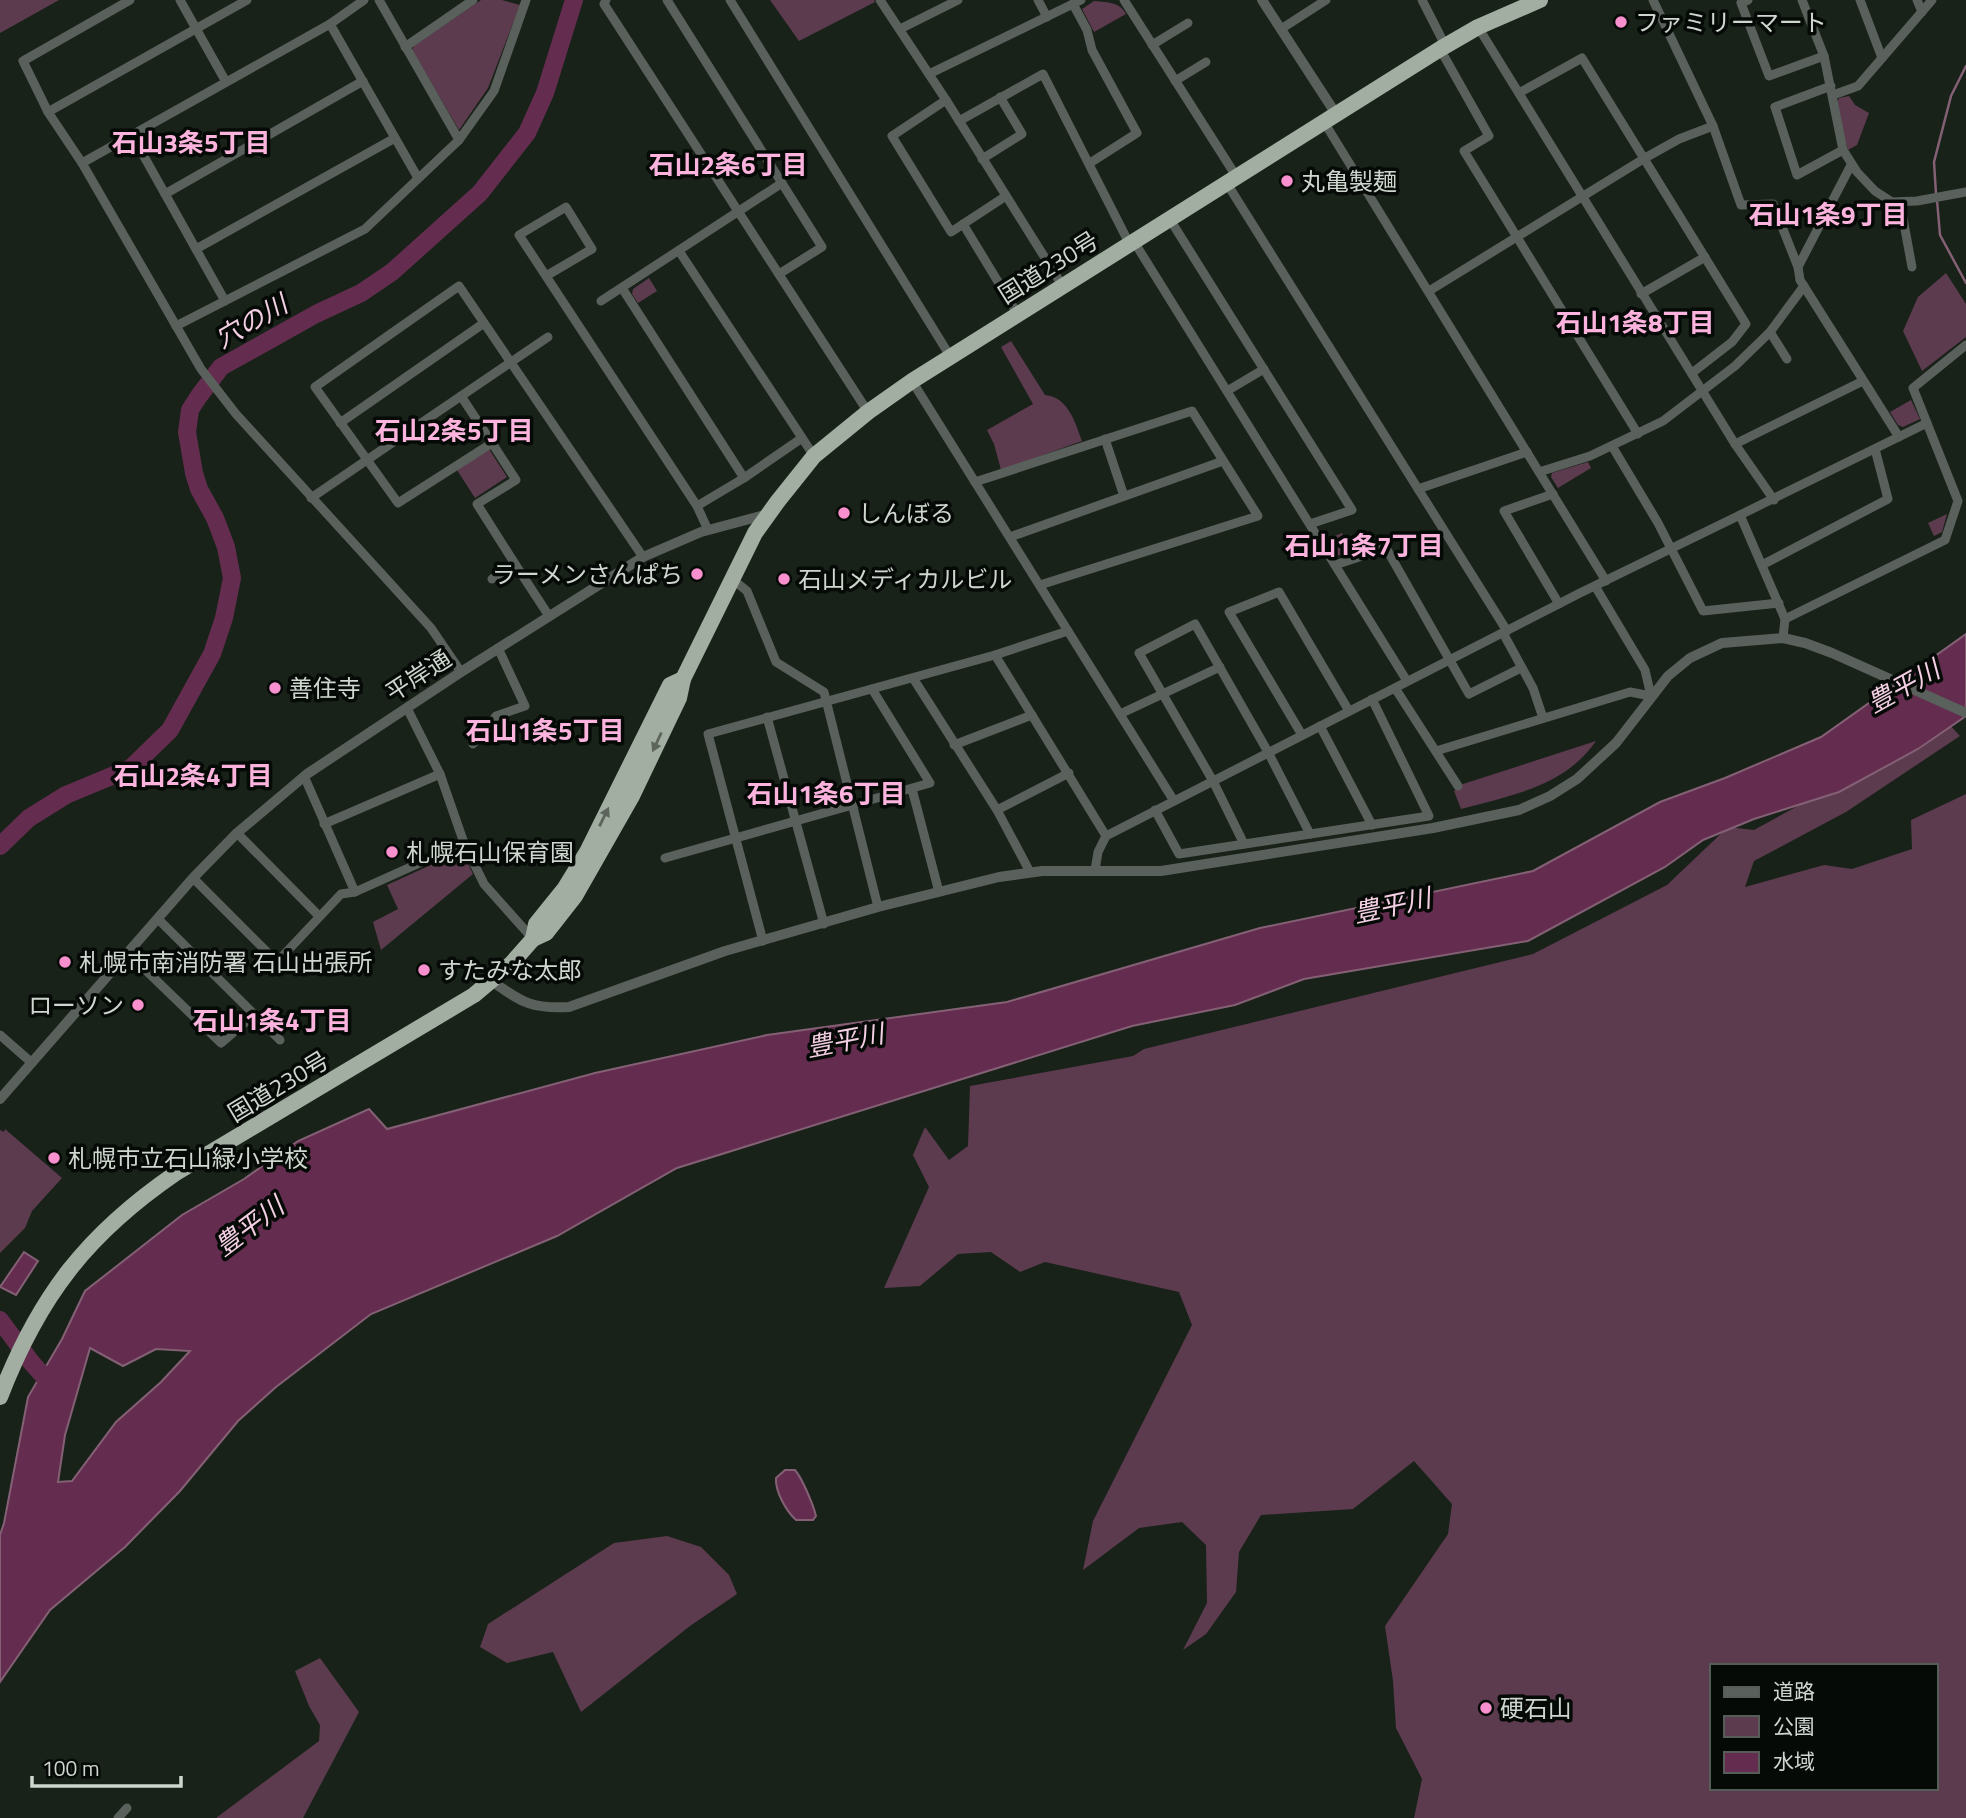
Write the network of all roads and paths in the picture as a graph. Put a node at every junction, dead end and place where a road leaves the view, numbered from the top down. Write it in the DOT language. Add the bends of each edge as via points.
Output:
graph roads {
  1 [pos="131,0"];
  2 [pos="180,0"];
  3 [pos="247,0"];
  4 [pos="364,0"];
  5 [pos="379,0"];
  6 [pos="473,0"];
  7 [pos="526,0"];
  8 [pos="606,0"];
  9 [pos="667,0"];
  10 [pos="730,0"];
  11 [pos="880,0"];
  12 [pos="958,0"];
  13 [pos="1038,0"];
  14 [pos="1124,0"];
  15 [pos="1262,0"];
  16 [pos="1326,0"];
  17 [pos="1422,0"];
  18 [pos="1540,0"];
  19 [pos="1653,0"];
  20 [pos="1748,0"];
  21 [pos="1802,0"];
  22 [pos="1860,0"];
  23 [pos="1917,0"];
  24 [pos="1932,0"];
  25 [pos="1077,2"];
  26 [pos="1922,12"];
  27 [pos="1047,17"];
  28 [pos="1188,23"];
  29 [pos="330,24"];
  30 [pos="1478,27"];
  31 [pos="196,29"];
  32 [pos="900,29"];
  33 [pos="1281,29"];
  34 [pos="1152,45"];
  35 [pos="405,47"];
  36 [pos="1442,47"];
  37 [pos="1824,56"];
  38 [pos="1882,58"];
  39 [pos="1206,62"];
  40 [pos="929,74"];
  41 [pos="363,81"];
  42 [pos="1175,81"];
  43 [pos="226,82"];
  44 [pos="1832,90"];
  45 [pos="1519,93"];
  46 [pos="1000,97"];
  47 [pos="946,100"];
  48 [pos="48,112"];
  49 [pos="1330,118"];
  50 [pos="959,121"];
  51 [pos="1713,126"];
  52 [pos="132,135"];
  53 [pos="395,138"];
  54 [pos="459,140"];
  55 [pos="1843,150"];
  56 [pos="1645,158"];
  57 [pos="982,159"];
  58 [pos="82,163"];
  59 [pos="1090,163"];
  60 [pos="1851,165"];
  61 [pos="418,178"];
  62 [pos="1231,179"];
  63 [pos="782,183"];
  64 [pos="1963,193"];
  65 [pos="164,194"];
  66 [pos="1006,196"];
  67 [pos="1582,197"];
  68 [pos="1900,202"];
  69 [pos="739,212"];
  70 [pos="1169,218"];
  71 [pos="963,224"];
  72 [pos="1517,237"];
  73 [pos="1131,242"];
  74 [pos="196,249"];
  75 [pos="679,251"];
  76 [pos="1706,257"];
  77 [pos="1798,267"];
  78 [pos="1912,267"];
  79 [pos="779,274"];
  80 [pos="545,276"];
  81 [pos="1062,285"];
  82 [pos="1804,286"];
  83 [pos="622,288"];
  84 [pos="1429,291"];
  85 [pos="1642,294"];
  86 [pos="225,301"];
  87 [pos="601,301"];
  88 [pos="1017,313"];
  89 [pos="484,323"];
  90 [pos="176,326"];
  91 [pos="1770,332"];
  92 [pos="548,337"];
  93 [pos="1966,345"];
  94 [pos="950,356"];
  95 [pos="1787,359"];
  96 [pos="510,363"];
  97 [pos="1264,369"];
  98 [pos="1692,373"];
  99 [pos="1863,380"];
  100 [pos="912,381"];
  101 [pos="1227,391"];
  102 [pos="1703,391"];
  103 [pos="461,396"];
  104 [pos="869,412"];
  105 [pos="1927,423"];
  106 [pos="341,424"];
  107 [pos="1638,434"];
  108 [pos="1899,437"];
  109 [pos="802,438"];
  110 [pos="1105,439"];
  111 [pos="492,443"];
  112 [pos="1735,444"];
  113 [pos="1612,446"];
  114 [pos="1875,449"];
  115 [pos="1527,452"];
  116 [pos="814,456"];
  117 [pos="366,460"];
  118 [pos="1223,461"];
  119 [pos="1539,472"];
  120 [pos="744,478"];
  121 [pos="975,482"];
  122 [pos="1419,489"];
  123 [pos="1553,494"];
  124 [pos="1124,496"];
  125 [pos="311,498"];
  126 [pos="1774,500"];
  127 [pos="697,506"];
  128 [pos="768,514"];
  129 [pos="1740,515"];
  130 [pos="1310,524"];
  131 [pos="708,530"];
  132 [pos="1010,537"];
  133 [pos="1672,549"];
  134 [pos="643,557"];
  135 [pos="515,564"];
  136 [pos="1335,565"];
  137 [pos="1762,565"];
  138 [pos="492,579"];
  139 [pos="732,579"];
  140 [pos="1606,581"];
  141 [pos="1040,585"];
  142 [pos="1595,586"];
  143 [pos="1779,603"];
  144 [pos="1559,604"];
  145 [pos="549,615"];
  146 [pos="1785,619"];
  147 [pos="1068,631"];
  148 [pos="1505,632"];
  149 [pos="1783,638"];
  150 [pos="498,648"];
  151 [pos="995,655"];
  152 [pos="1450,660"];
  153 [pos="1220,667"];
  154 [pos="1521,668"];
  155 [pos="461,672"];
  156 [pos="913,678"];
  157 [pos="1407,681"];
  158 [pos="1395,688"];
  159 [pos="872,689"];
  160 [pos="1163,694"];
  161 [pos="1651,696"];
  162 [pos="1372,699"];
  163 [pos="827,701"];
  164 [pos="407,708"];
  165 [pos="1349,711"];
  166 [pos="1966,713"];
  167 [pos="1120,714"];
  168 [pos="1032,716"];
  169 [pos="767,717"];
  170 [pos="1543,718"];
  171 [pos="1320,726"];
  172 [pos="1302,735"];
  173 [pos="473,744"];
  174 [pos="954,744"];
  175 [pos="1436,751"];
  176 [pos="1268,752"];
  177 [pos="1069,773"];
  178 [pos="440,774"];
  179 [pos="304,776"];
  180 [pos="1213,781"];
  181 [pos="1458,786"];
  182 [pos="912,789"];
  183 [pos="1174,801"];
  184 [pos="853,804"];
  185 [pos="997,810"];
  186 [pos="1155,810"];
  187 [pos="796,821"];
  188 [pos="324,824"];
  189 [pos="1372,825"];
  190 [pos="237,833"];
  191 [pos="1310,834"];
  192 [pos="1106,836"];
  193 [pos="735,838"];
  194 [pos="464,843"];
  195 [pos="1244,844"];
  196 [pos="666,858"];
  197 [pos="1095,870"];
  198 [pos="1030,872"];
  199 [pos="192,878"];
  200 [pos="355,892"];
  201 [pos="939,892"];
  202 [pos="878,907"];
  203 [pos="319,916"];
  204 [pos="158,919"];
  205 [pos="824,924"];
  206 [pos="533,939"];
  207 [pos="763,941"];
  208 [pos="128,953"];
  209 [pos="490,980"];
  210 [pos="255,1014"];
  211 [pos="0,1035"];
  212 [pos="280,1040"];
  213 [pos="32,1063"];
  214 [pos="0,1099"];
  215 [pos="0,1397"];
  216 [pos="127,1808"];
  217 [pos="118,1818"];
  1 -- 48 [label="street" via="23,61"];
  2 -- 31 [label="street"];
  3 -- 31 [label="street"];
  4 -- 29 [label="street"];
  5 -- 35 [label="street"];
  6 -- 35 [label="street"];
  7 -- 54 [label="street" via="494,91"];
  8 -- 69 [label="street" via="604,4"];
  9 -- 63 [label="street"];
  10 -- 94 [label="street"];
  11 -- 32 [label="street"];
  12 -- 32 [label="street"];
  13 -- 27 [label="street"];
  14 -- 34 [label="street"];
  15 -- 33 [label="street"];
  16 -- 33 [label="street"];
  17 -- 36 [label="street"];
  18 -- 30 [label="highway, 国道230号"];
  19 -- 51 [label="street"];
  20 -- 37 [label="street" via="1741,3 1769,76"];
  21 -- 37 [label="street"];
  22 -- 38 [label="street"];
  23 -- 26 [label="street"];
  24 -- 26 [label="street"];
  25 -- 27 [label="street"];
  25 -- 59 [label="street" via="1092,50 1137,133"];
  26 -- 38 [label="street"];
  27 -- 40 [label="street"];
  28 -- 34 [label="street"];
  29 -- 41 [label="street"];
  29 -- 43 [label="street"];
  30 -- 36 [label="highway, 国道230号"];
  30 -- 45 [label="street"];
  31 -- 43 [label="street"];
  31 -- 48 [label="street"];
  32 -- 40 [label="street"];
  33 -- 49 [label="street"];
  34 -- 42 [label="street"];
  35 -- 54 [label="street"];
  36 -- 49 [label="highway, 国道230号"];
  36 -- 72 [label="street" via="1489,136 1464,151"];
  37 -- 44 [label="street"];
  38 -- 44 [label="street" via="1858,86"];
  39 -- 42 [label="street"];
  40 -- 47 [label="street"];
  41 -- 53 [label="street"];
  41 -- 65 [label="street"];
  42 -- 62 [label="street"];
  43 -- 52 [label="street"];
  44 -- 55 [label="street"];
  44 -- 55 [label="street" via="1775,107 1797,175"];
  45 -- 56 [label="street" via="1582,58"];
  45 -- 67 [label="street"];
  46 -- 50 [label="street"];
  46 -- 57 [label="street" via="1022,134"];
  46 -- 59 [label="street" via="1043,74"];
  47 -- 50 [label="street"];
  47 -- 71 [label="street" via="892,136 951,232"];
  48 -- 58 [label="street"];
  49 -- 62 [label="highway, 国道230号"];
  49 -- 84 [label="street"];
  50 -- 57 [label="street"];
  51 -- 56 [label="street"];
  51 -- 77 [label="street" via="1741,205 1773,204"];
  52 -- 58 [label="street"];
  52 -- 65 [label="street"];
  53 -- 61 [label="street"];
  53 -- 74 [label="street"];
  54 -- 61 [label="street"];
  55 -- 60 [label="street"];
  56 -- 67 [label="street"];
  56 -- 76 [label="street"];
  57 -- 66 [label="street"];
  58 -- 90 [label="street"];
  59 -- 73 [label="street"];
  60 -- 68 [label="street" via="1885,199"];
  60 -- 77 [label="street"];
  61 -- 86 [label="street" via="365,229"];
  62 -- 70 [label="highway, 国道230号"];
  62 -- 122 [label="street"];
  63 -- 69 [label="street"];
  63 -- 79 [label="street" via="822,247"];
  64 -- 68 [label="street"];
  65 -- 74 [label="street"];
  66 -- 71 [label="street"];
  66 -- 81 [label="street"];
  67 -- 72 [label="street"];
  67 -- 85 [label="street"];
  68 -- 78 [label="street"];
  69 -- 75 [label="street"];
  69 -- 79 [label="street"];
  70 -- 73 [label="highway, 国道230号"];
  70 -- 97 [label="street"];
  71 -- 88 [label="street"];
  72 -- 84 [label="street"];
  72 -- 107 [label="street"];
  73 -- 81 [label="highway, 国道230号"];
  73 -- 101 [label="street"];
  74 -- 86 [label="street"];
  75 -- 83 [label="street"];
  75 -- 109 [label="street"];
  76 -- 85 [label="street"];
  76 -- 98 [label="street" via="1746,324 1732,342"];
  77 -- 82 [label="street"];
  79 -- 104 [label="street"];
  80 -- 80 [label="street" via="592,249 566,207 519,235"];
  80 -- 127 [label="street"];
  81 -- 88 [label="highway, 国道230号"];
  82 -- 91 [label="street"];
  82 -- 99 [label="street"];
  83 -- 87 [label="street"];
  83 -- 120 [label="street"];
  84 -- 115 [label="street"];
  85 -- 98 [label="street"];
  86 -- 90 [label="street"];
  88 -- 94 [label="highway, 国道230号"];
  89 -- 96 [label="street"];
  89 -- 106 [label="street"];
  89 -- 106 [label="street" via="459,286 315,387"];
  90 -- 125 [label="street" via="201,369 236,414"];
  91 -- 95 [label="street"];
  91 -- 102 [label="street"];
  92 -- 96 [label="street"];
  93 -- 105 [label="street" via="1913,388"];
  94 -- 100 [label="highway, 国道230号"];
  96 -- 103 [label="street"];
  96 -- 134 [label="street"];
  97 -- 101 [label="street"];
  97 -- 130 [label="street" via="1352,510"];
  98 -- 102 [label="street"];
  99 -- 108 [label="street"];
  99 -- 112 [label="street"];
  100 -- 104 [label="highway, 国道230号"];
  100 -- 121 [label="street"];
  101 -- 130 [label="street"];
  102 -- 107 [label="street"];
  102 -- 112 [label="street"];
  103 -- 111 [label="street"];
  103 -- 117 [label="street"];
  104 -- 116 [label="highway, 国道230号"];
  105 -- 108 [label="street"];
  105 -- 146 [label="street" via="1958,502 1945,540"];
  106 -- 117 [label="street"];
  107 -- 113 [label="street"];
  108 -- 114 [label="street"];
  109 -- 116 [label="street"];
  109 -- 120 [label="street"];
  110 -- 118 [label="street" via="1192,411"];
  110 -- 121 [label="street"];
  110 -- 124 [label="street"];
  111 -- 117 [label="street" via="398,503"];
  111 -- 135 [label="street" via="516,480 478,504"];
  112 -- 126 [label="street"];
  113 -- 119 [label="street"];
  113 -- 133 [label="street"];
  114 -- 126 [label="street"];
  114 -- 137 [label="street" via="1888,499"];
  115 -- 119 [label="street"];
  115 -- 122 [label="street"];
  116 -- 128 [label="highway, 国道230号"];
  117 -- 125 [label="street"];
  118 -- 124 [label="street"];
  118 -- 141 [label="street" via="1258,516"];
  119 -- 123 [label="street"];
  120 -- 127 [label="street"];
  121 -- 132 [label="street"];
  122 -- 148 [label="street"];
  123 -- 140 [label="street"];
  123 -- 144 [label="street" via="1504,511"];
  124 -- 132 [label="street"];
  125 -- 155 [label="street" via="431,628"];
  126 -- 129 [label="street"];
  127 -- 131 [label="street"];
  128 -- 131 [label="street, 平岸通"];
  128 -- 139 [label="highway, 国道230号"];
  129 -- 133 [label="street"];
  129 -- 137 [label="street"];
  130 -- 136 [label="street"];
  131 -- 134 [label="street, 平岸通"];
  132 -- 141 [label="street"];
  133 -- 140 [label="street"];
  133 -- 143 [label="street" via="1703,611"];
  134 -- 145 [label="street, 平岸通"];
  135 -- 138 [label="street"];
  135 -- 145 [label="street"];
  136 -- 152 [label="street" via="1386,548"];
  136 -- 157 [label="street"];
  137 -- 143 [label="street"];
  139 -- 163 [label="street" via="747,591 776,662 824,692"];
  139 -- 206 [label="highway, 国道230号" via="682,679 679,698 632,796 575,896 546,933"];
  140 -- 142 [label="street"];
  141 -- 147 [label="street"];
  142 -- 144 [label="street"];
  142 -- 161 [label="street" via="1645,670"];
  143 -- 146 [label="street"];
  144 -- 148 [label="street"];
  145 -- 150 [label="street, 平岸通"];
  146 -- 149 [label="street"];
  147 -- 151 [label="street"];
  147 -- 167 [label="street"];
  148 -- 152 [label="street"];
  148 -- 154 [label="street"];
  149 -- 161 [label="street" via="1722,643 1706,649 1668,676"];
  149 -- 166 [label="street" via="1832,653"];
  150 -- 155 [label="street, 平岸通"];
  150 -- 173 [label="street" via="525,706 496,716"];
  151 -- 156 [label="street"];
  151 -- 168 [label="street"];
  152 -- 154 [label="street" via="1469,694"];
  152 -- 157 [label="street"];
  153 -- 160 [label="street"];
  153 -- 160 [label="street" via="1195,624 1139,653"];
  153 -- 176 [label="street"];
  154 -- 170 [label="street"];
  155 -- 164 [label="street, 平岸通"];
  156 -- 159 [label="street"];
  156 -- 174 [label="street"];
  157 -- 158 [label="street"];
  158 -- 162 [label="street"];
  158 -- 175 [label="street"];
  159 -- 163 [label="street"];
  159 -- 182 [label="street" via="930,783"];
  160 -- 167 [label="street"];
  160 -- 180 [label="street"];
  161 -- 170 [label="street" via="1630,692"];
  161 -- 197 [label="street" via="1616,743 1577,779 1519,810 1161,871"];
  162 -- 165 [label="street"];
  162 -- 189 [label="street" via="1429,816"];
  163 -- 169 [label="street"];
  163 -- 184 [label="street"];
  164 -- 178 [label="street"];
  164 -- 179 [label="street, 平岸通"];
  165 -- 171 [label="street"];
  165 -- 172 [label="street" via="1279,592 1229,612"];
  167 -- 183 [label="street"];
  168 -- 174 [label="street"];
  168 -- 177 [label="street"];
  169 -- 187 [label="street"];
  169 -- 193 [label="street" via="708,734"];
  170 -- 175 [label="street"];
  171 -- 172 [label="street"];
  171 -- 189 [label="street"];
  172 -- 176 [label="street"];
  174 -- 185 [label="street"];
  175 -- 181 [label="street"];
  176 -- 180 [label="street"];
  176 -- 191 [label="street"];
  177 -- 185 [label="street"];
  177 -- 192 [label="street"];
  178 -- 188 [label="street"];
  178 -- 194 [label="street"];
  179 -- 188 [label="street"];
  179 -- 190 [label="street, 平岸通"];
  180 -- 183 [label="street"];
  180 -- 195 [label="street"];
  182 -- 184 [label="street"];
  182 -- 201 [label="street"];
  183 -- 186 [label="street"];
  184 -- 187 [label="street"];
  184 -- 202 [label="street"];
  185 -- 198 [label="street"];
  186 -- 192 [label="street"];
  186 -- 195 [label="street" via="1179,854"];
  187 -- 193 [label="street"];
  187 -- 205 [label="street"];
  188 -- 200 [label="street"];
  189 -- 191 [label="street"];
  190 -- 199 [label="street, 平岸通"];
  190 -- 203 [label="street"];
  191 -- 195 [label="street"];
  192 -- 197 [label="street"];
  193 -- 196 [label="street"];
  193 -- 207 [label="street"];
  194 -- 200 [label="street"];
  194 -- 206 [label="street" via="484,884"];
  197 -- 198 [label="street"];
  198 -- 201 [label="street"];
  199 -- 203 [label="street" via="276,962"];
  199 -- 204 [label="street, 平岸通"];
  200 -- 203 [label="street" via="341,894"];
  201 -- 202 [label="street"];
  202 -- 205 [label="street"];
  204 -- 208 [label="street, 平岸通"];
  204 -- 210 [label="street"];
  205 -- 207 [label="street"];
  206 -- 209 [label="highway, 国道230号"];
  207 -- 209 [label="street" via="569,1007 531,1005"];
  208 -- 210 [label="street" via="221,1042"];
  208 -- 213 [label="street, 平岸通"];
  209 -- 215 [label="highway, 国道230号" via="474,995 144,1195 97,1235 55,1286"];
  210 -- 212 [label="street"];
  211 -- 213 [label="street"];
  213 -- 214 [label="street, 平岸通"];
  216 -- 217 [label="street"];
}
